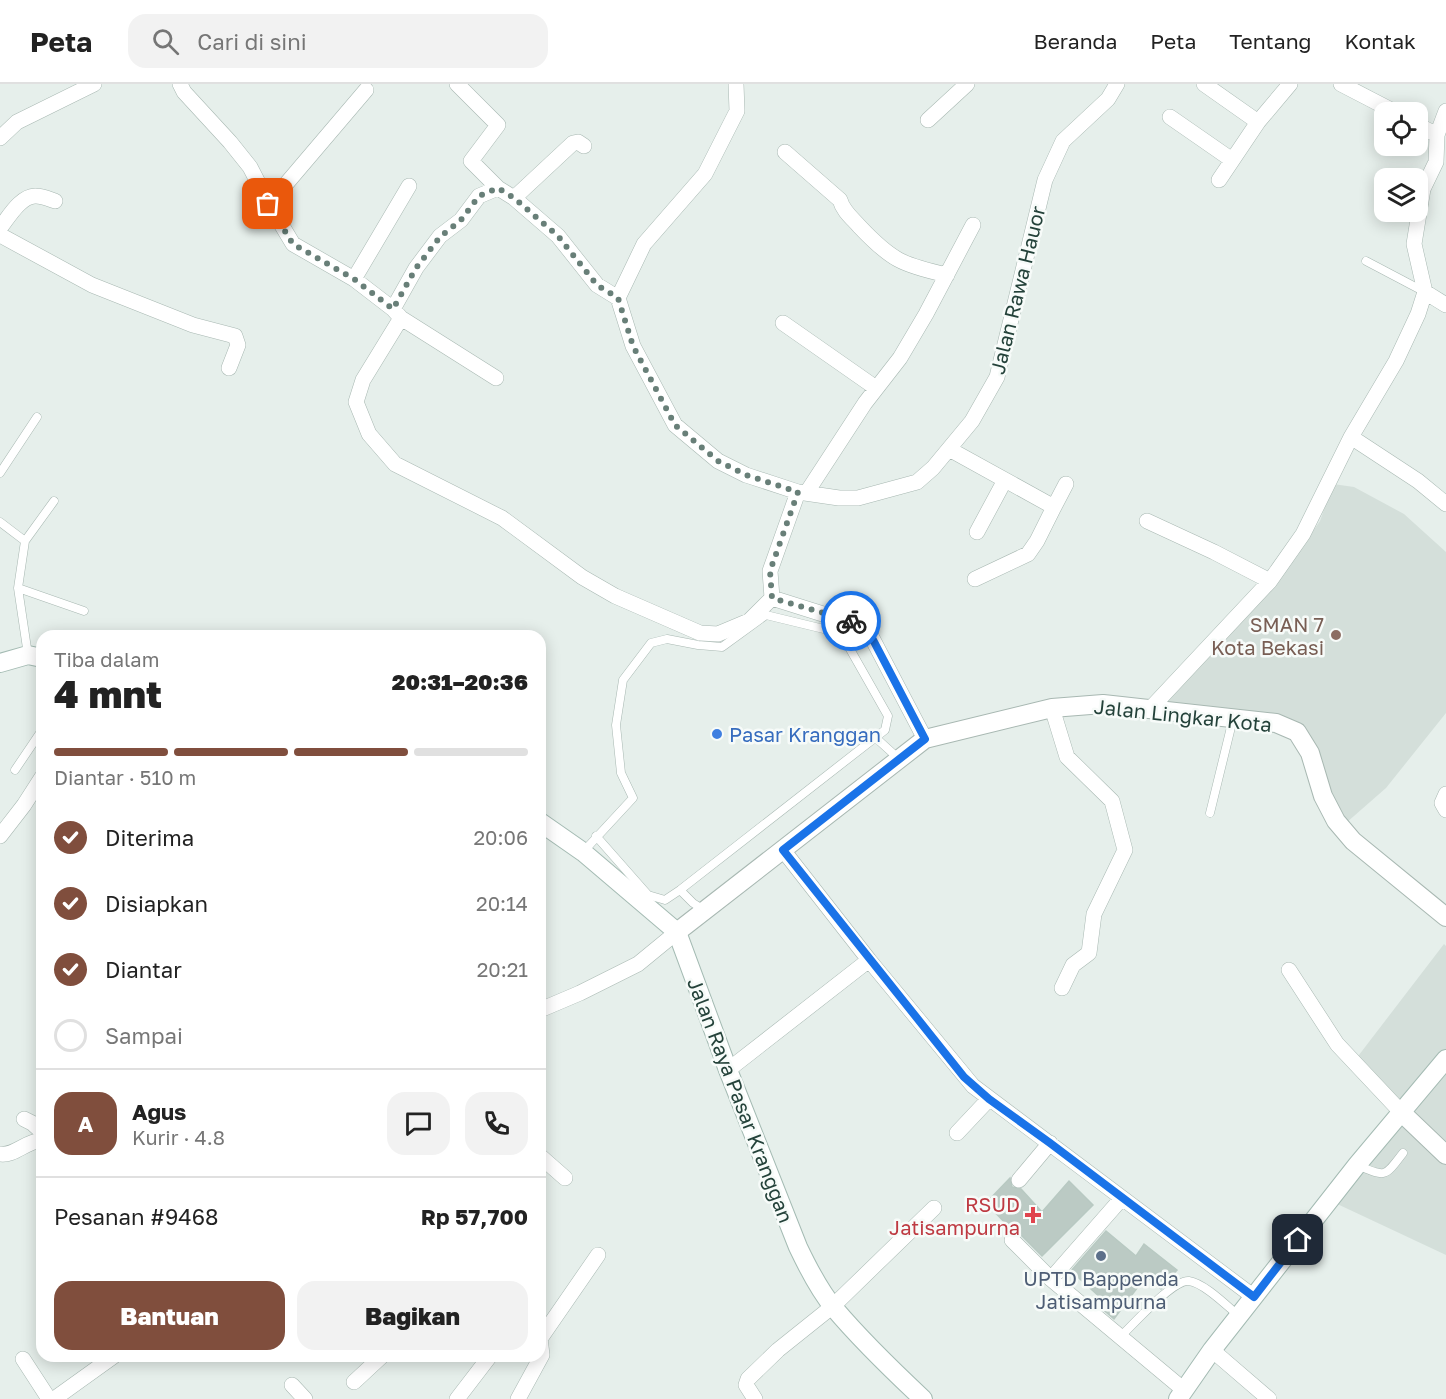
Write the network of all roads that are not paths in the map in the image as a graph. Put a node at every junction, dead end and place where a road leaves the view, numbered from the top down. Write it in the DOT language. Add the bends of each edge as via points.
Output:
graph roads {
  1 [pos="94,84"];
  2 [pos="180,84"];
  3 [pos="458,84"];
  4 [pos="736,84"];
  5 [pos="967,84"];
  6 [pos="1117,84"];
  7 [pos="1204,84"];
  8 [pos="1290,84"];
  9 [pos="1341,84"];
  10 [pos="366,90"];
  11 [pos="1376,102"];
  12 [pos="1446,111"];
  13 [pos="1170,117"];
  14 [pos="928,120"];
  15 [pos="1258,122"];
  16 [pos="1428,130"];
  17 [pos="1437,135"];
  18 [pos="0,138"];
  19 [pos="584,146"];
  20 [pos="785,152"];
  21 [pos="1232,160"];
  22 [pos="1219,180"];
  23 [pos="409,186"];
  24 [pos="498,188"];
  25 [pos="514,198"];
  26 [pos="55,201"];
  27 [pos="268,204"];
  28 [pos="973,225"];
  29 [pos="0,228"];
  30 [pos="0,235"];
  31 [pos="1366,261"];
  32 [pos="947,274"];
  33 [pos="354,279"];
  34 [pos="1425,292"];
  35 [pos="618,298"];
  36 [pos="1446,304"];
  37 [pos="397,314"];
  38 [pos="783,323"];
  39 [pos="229,369"];
  40 [pos="496,378"];
  41 [pos="876,388"];
  42 [pos="37,417"];
  43 [pos="1351,437"];
  44 [pos="949,449"];
  45 [pos="0,473"];
  46 [pos="1005,480"];
  47 [pos="1066,484"];
  48 [pos="803,492"];
  49 [pos="54,501"];
  50 [pos="1446,504"];
  51 [pos="1054,507"];
  52 [pos="1147,521"];
  53 [pos="0,522"];
  54 [pos="976,532"];
  55 [pos="26,541"];
  56 [pos="975,579"];
  57 [pos="1270,581"];
  58 [pos="18,588"];
  59 [pos="772,598"];
  60 [pos="84,611"];
  61 [pos="35,657"];
  62 [pos="0,663"];
  63 [pos="1052,708"];
  64 [pos="1151,708"];
  65 [pos="1234,717"];
  66 [pos="876,738"];
  67 [pos="36,739"];
  68 [pos="925,739"];
  69 [pos="900,759"];
  70 [pos="15,770"];
  71 [pos="36,786"];
  72 [pos="1446,794"];
  73 [pos="1446,810"];
  74 [pos="1210,813"];
  75 [pos="546,826"];
  76 [pos="0,836"];
  77 [pos="596,836"];
  78 [pos="783,850"];
  79 [pos="583,852"];
  80 [pos="680,890"];
  81 [pos="705,910"];
  82 [pos="1446,917"];
  83 [pos="677,932"];
  84 [pos="869,960"];
  85 [pos="1289,970"];
  86 [pos="1062,988"];
  87 [pos="546,1007"];
  88 [pos="1446,1059"];
  89 [pos="728,1070"];
  90 [pos="989,1099"];
  91 [pos="1401,1112"];
  92 [pos="24,1119"];
  93 [pos="36,1127"];
  94 [pos="957,1133"];
  95 [pos="36,1141"];
  96 [pos="1050,1143"];
  97 [pos="1403,1153"];
  98 [pos="0,1154"];
  99 [pos="1446,1155"];
  100 [pos="546,1161"];
  101 [pos="1356,1165"];
  102 [pos="565,1178"];
  103 [pos="1019,1180"];
  104 [pos="1122,1198"];
  105 [pos="934,1208"];
  106 [pos="1012,1240"];
  107 [pos="598,1255"];
  108 [pos="1051,1279"];
  109 [pos="1254,1297"];
  110 [pos="833,1306"];
  111 [pos="1239,1316"];
  112 [pos="546,1329"];
  113 [pos="1121,1336"];
  114 [pos="1212,1350"];
  115 [pos="23,1359"];
  116 [pos="106,1362"];
  117 [pos="376,1362"];
  118 [pos="485,1362"];
  119 [pos="538,1362"];
  120 [pos="354,1382"];
  121 [pos="292,1385"];
  122 [pos="1181,1394"];
  123 [pos="752,1395"];
  124 [pos="49,1399"];
  125 [pos="54,1399"];
  126 [pos="305,1399"];
  127 [pos="457,1399"];
  128 [pos="518,1399"];
  129 [pos="923,1399"];
  130 [pos="1269,1399"];
  1 -- 18 [label="street" via="17,122"];
  2 -- 27 [label="street" via="250,167"];
  3 -- 24 [label="street" via="498,124 471,161"];
  4 -- 35 [label="street" via="737,111 705,174 644,244"];
  5 -- 14 [label="street"];
  6 -- 44 [label="street, Jalan Rawa Hauor" via="1108,99 1063,141 1045,180 997,377 972,421"];
  7 -- 15 [label="street"];
  8 -- 15 [label="street"];
  9 -- 11 [label="street"];
  10 -- 27 [label="street"];
  12 -- 17 [label="street"];
  13 -- 21 [label="street"];
  15 -- 21 [label="street"];
  16 -- 17 [label="street"];
  17 -- 34 [label="street" via="1436,162 1423,189 1414,244"];
  19 -- 25 [label="street" via="573,143"];
  20 -- 32 [label="street" via="840,200 844,210 890,256 913,267"];
  21 -- 22 [label="street"];
  23 -- 33 [label="street"];
  24 -- 25 [label="street"];
  24 -- 37 [label="street" via="479,196 461,220 440,237 416,268"];
  25 -- 35 [label="street" via="558,236 597,285"];
  26 -- 29 [label="street" via="29,198 19,204"];
  27 -- 33 [label="street" via="293,244"];
  28 -- 32 [label="street"];
  30 -- 39 [label="street" via="92,285 193,325 235,336 238,345"];
  31 -- 34 [label="lane"];
  32 -- 41 [label="street" via="900,358"];
  33 -- 37 [label="street"];
  34 -- 36 [label="street"];
  34 -- 43 [label="street" via="1396,360"];
  35 -- 48 [label="street, Jalan Rawa Hauor" via="633,346 675,425 718,461 746,475"];
  37 -- 40 [label="street"];
  37 -- 59 [label="street" via="356,402 369,434 395,464 502,518 582,577 615,596 700,633 718,634 749,621"];
  38 -- 41 [label="street"];
  41 -- 48 [label="street"];
  42 -- 45 [label="lane"];
  43 -- 50 [label="street"];
  43 -- 57 [label="street" via="1303,534"];
  44 -- 46 [label="street"];
  44 -- 48 [label="street, Jalan Rawa Hauor" via="917,482 858,498"];
  46 -- 51 [label="street"];
  46 -- 54 [label="street"];
  47 -- 51 [label="street"];
  48 -- 59 [label="street" via="770,571"];
  49 -- 55 [label="lane"];
  51 -- 56 [label="street" via="1028,554"];
  52 -- 57 [label="street"];
  53 -- 55 [label="lane"];
  55 -- 58 [label="lane"];
  57 -- 64 [label="street"];
  58 -- 60 [label="lane"];
  58 -- 61 [label="lane"];
  59 -- 68 [label="street" via="861,626 871,636"];
  61 -- 62 [label="main road"];
  63 -- 64 [label="main road, Jalan Lingkar Kota" via="1102,704"];
  63 -- 68 [label="main road, Jalan Lingkar Kota"];
  63 -- 86 [label="street" via="1067,757 1112,801 1125,850 1094,914 1089,952 1073,965"];
  64 -- 65 [label="main road, Jalan Lingkar Kota"];
  65 -- 74 [label="lane"];
  65 -- 82 [label="main road, Jalan Lingkar Kota" via="1276,723 1297,732 1310,753 1323,796 1336,821 1353,841"];
  66 -- 69 [label="lane"];
  66 -- 77 [label="lane" via="885,730 888,716 846,642 832,631 766,615 722,647 667,639 651,643 623,680 616,725 621,772 633,798"];
  66 -- 80 [label="lane"];
  67 -- 70 [label="lane"];
  68 -- 69 [label="main road, Jalan Lingkar Kota"];
  69 -- 78 [label="main road, Jalan Lingkar Kota"];
  71 -- 76 [label="street"];
  72 -- 73 [label="street" via="1442,803"];
  75 -- 79 [label="main road, Jalan Raya Pasar Kranggan"];
  77 -- 79 [label="lane"];
  77 -- 80 [label="lane" via="648,895 665,900"];
  78 -- 81 [label="main road, Jalan Lingkar Kota"];
  78 -- 84 [label="street"];
  79 -- 83 [label="main road, Jalan Raya Pasar Kranggan"];
  80 -- 81 [label="lane"];
  81 -- 83 [label="main road, Jalan Lingkar Kota"];
  83 -- 87 [label="street" via="638,963"];
  83 -- 89 [label="main road, Jalan Raya Pasar Kranggan"];
  84 -- 89 [label="street"];
  84 -- 90 [label="street" via="964,1077"];
  85 -- 91 [label="street" via="1337,1044"];
  88 -- 91 [label="main road"];
  89 -- 110 [label="main road, Jalan Raya Pasar Kranggan" via="798,1247"];
  90 -- 94 [label="street"];
  90 -- 96 [label="street"];
  91 -- 99 [label="main road"];
  91 -- 101 [label="main road"];
  92 -- 93 [label="street"];
  95 -- 98 [label="street" via="8,1155"];
  96 -- 103 [label="street"];
  96 -- 104 [label="street"];
  97 -- 101 [label="lane" via="1384,1174"];
  100 -- 102 [label="street"];
  101 -- 109 [label="main road"];
  104 -- 108 [label="street"];
  104 -- 109 [label="street"];
  105 -- 110 [label="street"];
  106 -- 108 [label="street"];
  107 -- 112 [label="street"];
  108 -- 113 [label="street"];
  109 -- 111 [label="main road"];
  110 -- 123 [label="street" via="748,1379 746,1385"];
  110 -- 129 [label="main road, Jalan Raya Pasar Kranggan"];
  111 -- 113 [label="lane" via="1200,1285 1181,1282"];
  111 -- 114 [label="main road"];
  113 -- 122 [label="street"];
  114 -- 122 [label="main road"];
  114 -- 130 [label="street"];
  115 -- 124 [label="street"];
  116 -- 125 [label="street"];
  117 -- 120 [label="street"];
  118 -- 127 [label="street"];
  119 -- 128 [label="street"];
  121 -- 126 [label="street"];
}
